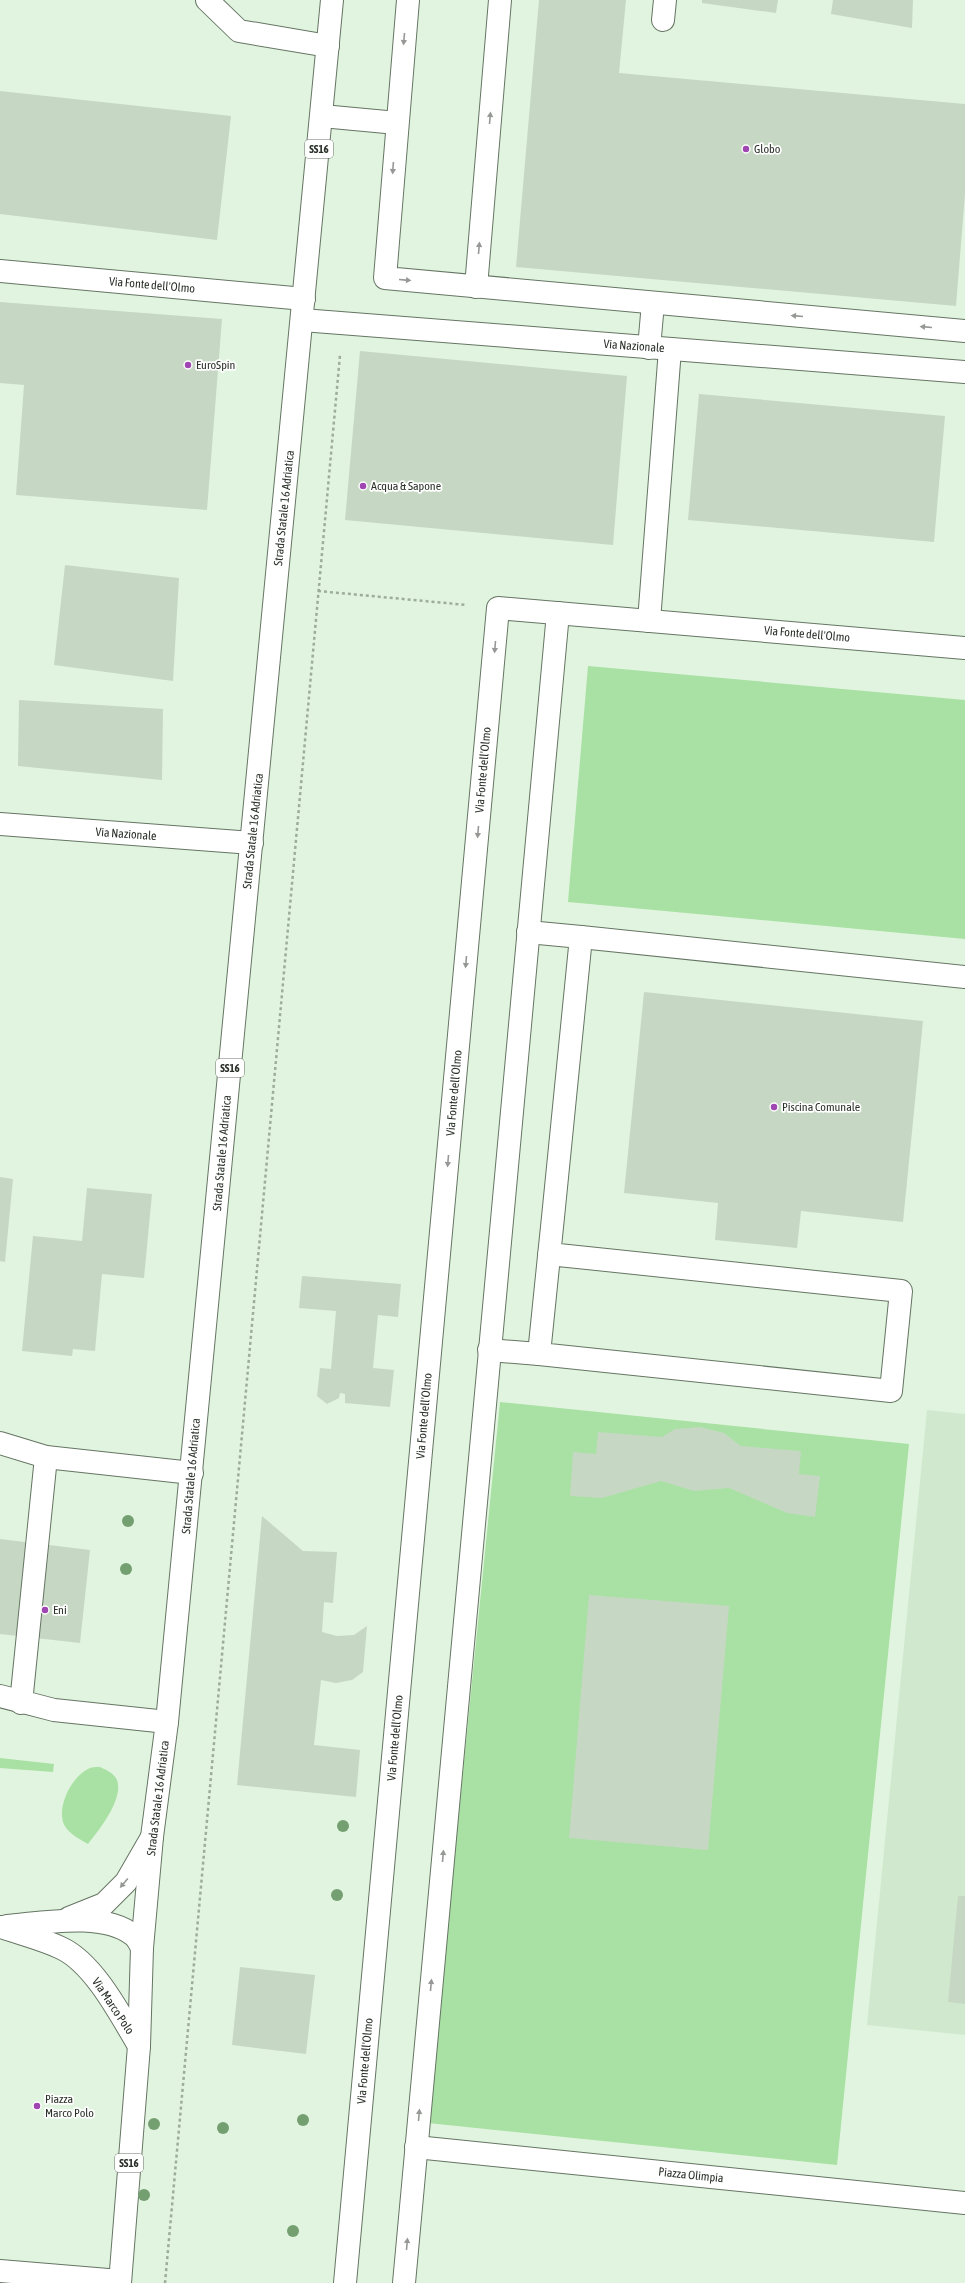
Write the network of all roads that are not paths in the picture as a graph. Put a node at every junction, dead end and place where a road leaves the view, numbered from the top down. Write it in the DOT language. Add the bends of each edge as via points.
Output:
graph roads {
  1 [pos="207,0"];
  2 [pos="332,0"];
  3 [pos="408,0"];
  4 [pos="500,0"];
  5 [pos="328,46"];
  6 [pos="322,116"];
  7 [pos="397,123"];
  8 [pos="0,271"];
  9 [pos="476,287"];
  10 [pos="653,303"];
  11 [pos="303,309"];
  12 [pos="965,331"];
  13 [pos="659,348"];
  14 [pos="965,372"];
  15 [pos="558,613"];
  16 [pos="649,621"];
  17 [pos="965,648"];
  18 [pos="0,824"];
  19 [pos="252,843"];
  20 [pos="528,932"];
  21 [pos="581,937"];
  22 [pos="965,977"];
  23 [pos="549,1254"];
  24 [pos="489,1350"];
  25 [pos="539,1354"];
  26 [pos="0,1443"];
  27 [pos="46,1457"];
  28 [pos="192,1473"];
  29 [pos="0,1696"];
  30 [pos="21,1703"];
  31 [pos="168,1722"];
  32 [pos="152,1837"];
  33 [pos="62,1921"];
  34 [pos="0,1927"];
  35 [pos="142,1948"];
  36 [pos="139,2046"];
  37 [pos="416,2147"];
  38 [pos="965,2203"];
  39 [pos="0,2271"];
  40 [pos="120,2282"];
  41 [pos="345,2283"];
  42 [pos="404,2283"];
  1 -- 5 [label="street" via="239,31"];
  2 -- 5 [label="street, Strada Statale 16 Adriatica / SS16"];
  3 -- 7 [label="street, one-way"];
  9 -- 4 [label="street, one-way"];
  5 -- 6 [label="street, Strada Statale 16 Adriatica / SS16"];
  6 -- 7 [label="street"];
  6 -- 11 [label="street, Strada Statale 16 Adriatica / SS16"];
  7 -- 9 [label="street, one-way" via="385,278"];
  8 -- 11 [label="street, Via Fonte dell'Olmo"];
  9 -- 10 [label="street"];
  12 -- 10 [label="street, one-way"];
  10 -- 13 [label="street"];
  11 -- 13 [label="street, Via Nazionale" via="343,323"];
  11 -- 19 [label="street, Strada Statale 16 Adriatica / SS16"];
  13 -- 14 [label="street, Via Nazionale"];
  13 -- 16 [label="street"];
  15 -- 16 [label="street, Via Fonte dell'Olmo"];
  15 -- 20 [label="street"];
  15 -- 41 [label="street, Via Fonte dell'Olmo, one-way" via="498,608"];
  16 -- 17 [label="street, Via Fonte dell'Olmo"];
  18 -- 19 [label="street, Via Nazionale"];
  19 -- 28 [label="street, Strada Statale 16 Adriatica / SS16"];
  20 -- 21 [label="street"];
  20 -- 24 [label="street"];
  21 -- 22 [label="street"];
  21 -- 23 [label="street"];
  23 -- 25 [label="street"];
  23 -- 25 [label="street" via="901,1291 891,1391"];
  24 -- 25 [label="street"];
  37 -- 24 [label="street, one-way"];
  26 -- 27 [label="street"];
  27 -- 28 [label="street"];
  27 -- 30 [label="street"];
  28 -- 31 [label="street, Strada Statale 16 Adriatica / SS16"];
  29 -- 30 [label="street"];
  30 -- 31 [label="street" via="54,1710"];
  31 -- 32 [label="street, Strada Statale 16 Adriatica / SS16"];
  32 -- 33 [label="street, Via Marco Polo, one-way" via="126,1882 104,1904"];
  32 -- 35 [label="street, Strada Statale 16 Adriatica / SS16"];
  33 -- 34 [label="street, Via Marco Polo"];
  33 -- 35 [label="street, Via Marco Polo" via="94,1921 116,1925 134,1936"];
  34 -- 36 [label="street, Via Marco Polo" via="63,1948 83,1965 119,2011"];
  35 -- 36 [label="street, Strada Statale 16 Adriatica / SS16"];
  36 -- 40 [label="street, Strada Statale 16 Adriatica / SS16"];
  37 -- 38 [label="street, Piazza Olimpia"];
  42 -- 37 [label="street, one-way"];
  39 -- 40 [label="street"];
}
